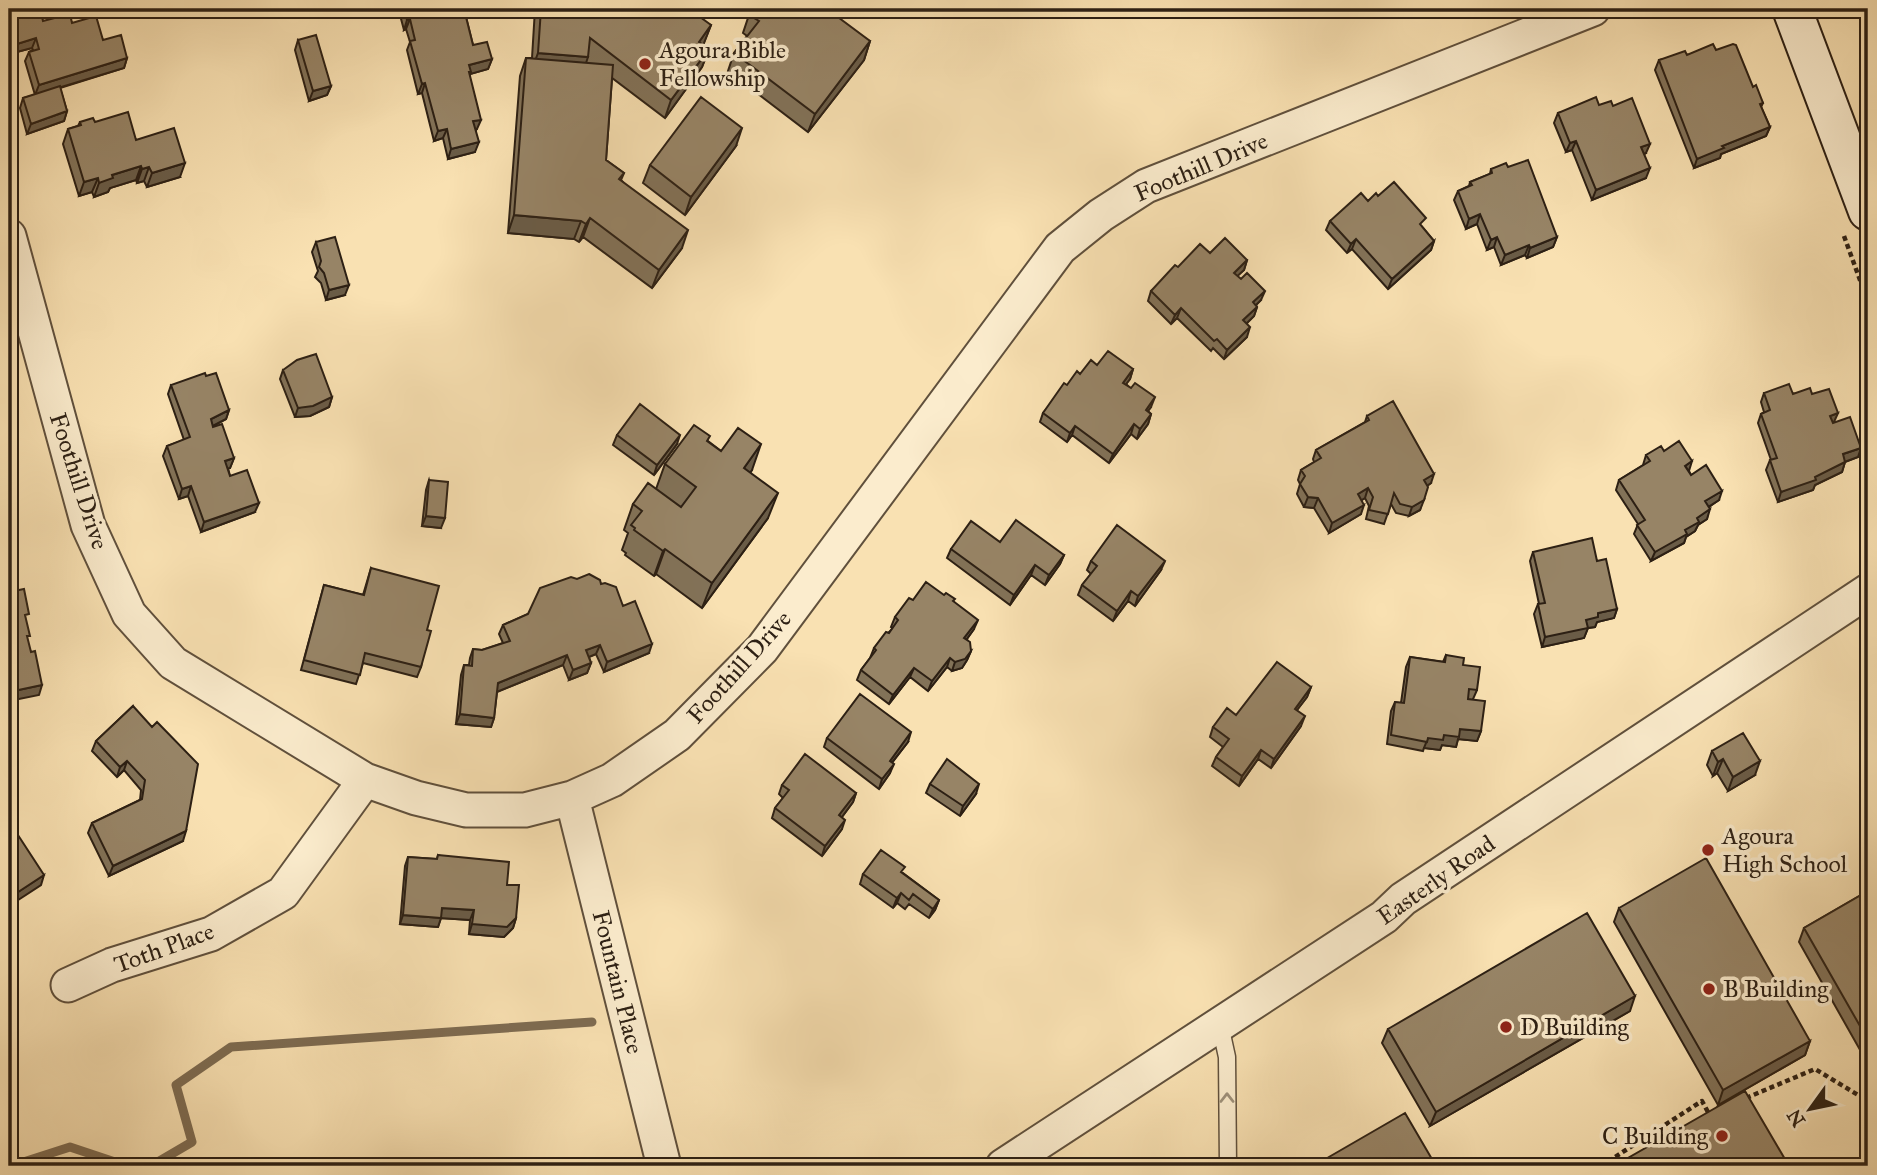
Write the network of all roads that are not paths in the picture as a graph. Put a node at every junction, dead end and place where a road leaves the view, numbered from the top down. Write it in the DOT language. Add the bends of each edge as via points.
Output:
graph roads {
  1 [pos="1593,9"];
  2 [pos="1792,9"];
  3 [pos="1868,211"];
  4 [pos="9,236"];
  5 [pos="1868,591"];
  6 [pos="365,780"];
  7 [pos="572,798"];
  8 [pos="68,985"];
  9 [pos="1220,1025"];
  10 [pos="664,1166"];
  11 [pos="1003,1166"];
  12 [pos="1228,1166"];
  1 -- 7 [label="street, Foothill Drive" via="1146,186 1101,215 1060,248 762,649 677,735 612,780"];
  2 -- 3 [label="street"];
  4 -- 6 [label="street, Foothill Drive" via="88,525 129,614 173,663"];
  5 -- 9 [label="street, Easterly Road"];
  6 -- 7 [label="street, Foothill Drive" via="466,810 525,810"];
  6 -- 8 [label="street, Toth Place" via="283,893 211,934 112,965"];
  7 -- 10 [label="street, Fountain Place"];
  9 -- 11 [label="street, Easterly Road"];
  12 -- 9 [label="lane, one-way" via="1227,1057"];
}
